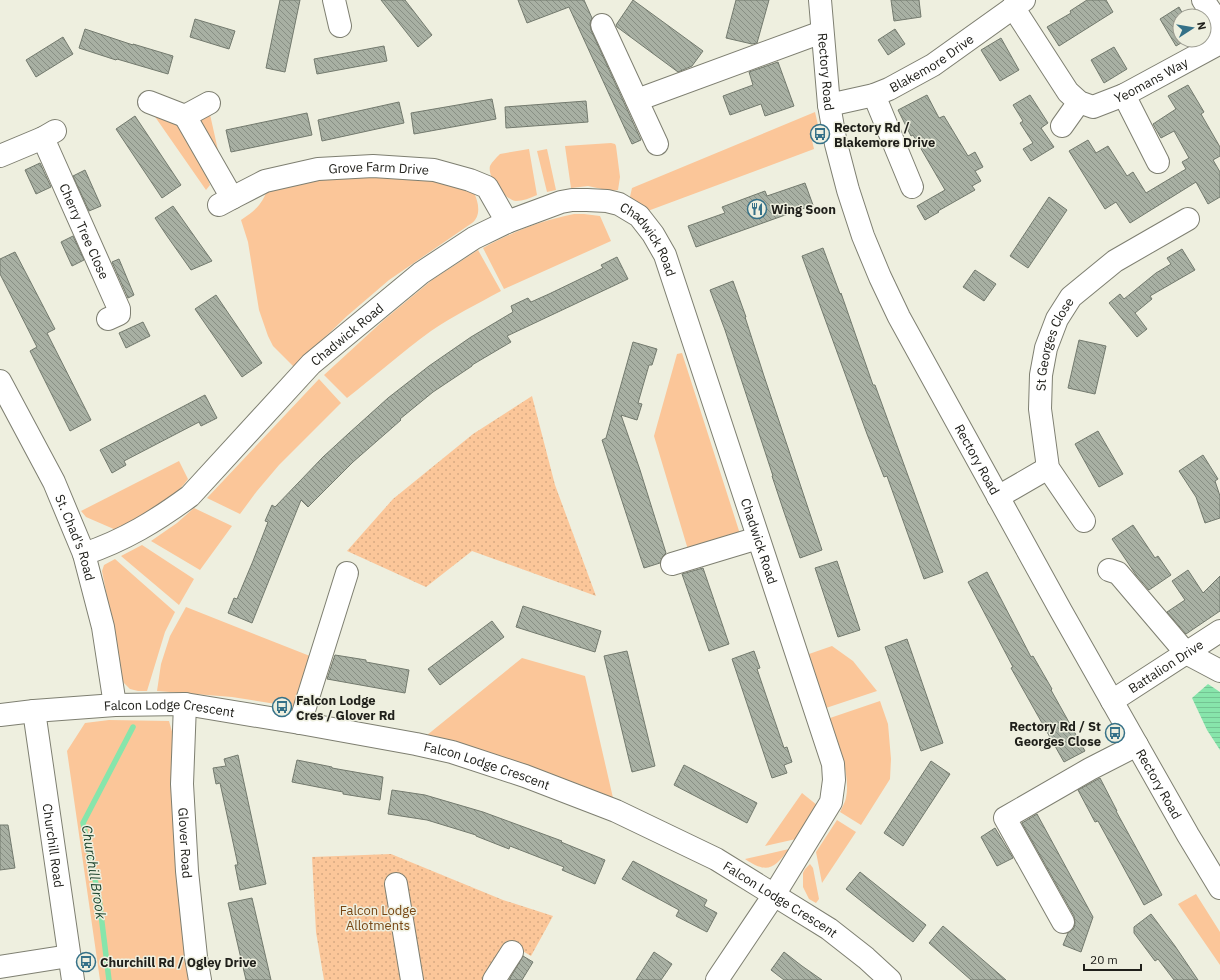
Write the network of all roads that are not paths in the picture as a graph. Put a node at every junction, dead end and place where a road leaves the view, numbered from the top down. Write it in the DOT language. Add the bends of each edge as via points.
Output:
graph roads {
  1 [pos="334,0"];
  2 [pos="820,0"];
  3 [pos="1203,0"];
  4 [pos="1018,4"];
  5 [pos="602,25"];
  6 [pos="340,26"];
  7 [pos="822,32"];
  8 [pos="1220,33"];
  9 [pos="1220,43"];
  10 [pos="874,95"];
  11 [pos="1124,95"];
  12 [pos="644,98"];
  13 [pos="149,102"];
  14 [pos="1078,102"];
  15 [pos="209,103"];
  16 [pos="829,105"];
  17 [pos="185,116"];
  18 [pos="1062,126"];
  19 [pos="657,144"];
  20 [pos="0,156"];
  21 [pos="1158,162"];
  22 [pos="912,187"];
  23 [pos="1188,219"];
  24 [pos="507,222"];
  25 [pos="108,319"];
  26 [pos="0,381"];
  27 [pos="1048,468"];
  28 [pos="998,497"];
  29 [pos="1084,521"];
  30 [pos="758,538"];
  31 [pos="84,554"];
  32 [pos="672,564"];
  33 [pos="1109,570"];
  34 [pos="347,573"];
  35 [pos="1220,631"];
  36 [pos="1186,653"];
  37 [pos="1220,671"];
  38 [pos="1112,701"];
  39 [pos="185,704"];
  40 [pos="115,705"];
  41 [pos="34,711"];
  42 [pos="0,714"];
  43 [pos="300,723"];
  44 [pos="1137,745"];
  45 [pos="396,884"];
  46 [pos="1220,888"];
  47 [pos="774,895"];
  48 [pos="1063,922"];
  49 [pos="512,952"];
  50 [pos="69,956"];
  51 [pos="0,968"];
  52 [pos="73,980"];
  53 [pos="200,980"];
  54 [pos="412,980"];
  55 [pos="494,980"];
  56 [pos="717,980"];
  57 [pos="890,980"];
  1 -- 6 [label="street"];
  2 -- 7 [label="street, Rectory Road"];
  3 -- 8 [label="street" via="1214,16"];
  4 -- 10 [label="street, Blakemore Drive" via="933,65"];
  4 -- 14 [label="street" via="1068,92"];
  5 -- 12 [label="street"];
  7 -- 12 [label="street"];
  7 -- 16 [label="street, Rectory Road"];
  9 -- 11 [label="street, Yeomans Way"];
  10 -- 16 [label="street, Blakemore Drive"];
  10 -- 22 [label="street"];
  11 -- 14 [label="street, Yeomans Way" via="1093,107"];
  11 -- 21 [label="street"];
  12 -- 19 [label="street"];
  13 -- 17 [label="street"];
  14 -- 18 [label="street"];
  15 -- 17 [label="street"];
  16 -- 28 [label="street, Rectory Road" via="848,190 880,277 899,317"];
  17 -- 24 [label="street, Grove Farm Drive" via="226,202 265,181 318,169 373,166 434,170 488,187"];
  20 -- 25 [label="street, Cherry Tree Close" via="50,134 119,309 119,314"];
  23 -- 27 [label="street, St Georges Close" via="1115,262 1071,297 1057,319 1046,348 1041,375 1040,409"];
  24 -- 30 [label="street, Chadwick Road" via="572,200 607,201 619,204 639,216 653,234 664,255"];
  24 -- 31 [label="street, Chadwick Road" via="474,238 421,273 311,364 190,496 133,534"];
  26 -- 31 [label="street, St. Chad's Road" via="54,482"];
  27 -- 28 [label="street"];
  27 -- 29 [label="street, St Georges Close"];
  28 -- 38 [label="street, Rectory Road"];
  30 -- 32 [label="street"];
  30 -- 47 [label="street, Chadwick Road" via="833,764 834,780 831,802"];
  31 -- 40 [label="street, St. Chad's Road" via="103,627"];
  33 -- 36 [label="street" via="1118,573"];
  34 -- 43 [label="street"];
  35 -- 36 [label="street, Battalion Drive"];
  36 -- 37 [label="street"];
  36 -- 38 [label="street, Battalion Drive"];
  38 -- 44 [label="street, Rectory Road"];
  39 -- 40 [label="street, Falcon Lodge Crescent"];
  39 -- 43 [label="street, Falcon Lodge Crescent"];
  39 -- 53 [label="street, Glover Road" via="182,784 187,871"];
  40 -- 41 [label="street, Falcon Lodge Crescent"];
  41 -- 42 [label="street, Falcon Lodge Crescent"];
  41 -- 50 [label="street, Churchill Road"];
  43 -- 47 [label="street, Falcon Lodge Crescent" via="452,752 525,776 616,811 716,859"];
  44 -- 46 [label="street, Rectory Road"];
  44 -- 48 [label="street" via="1005,818"];
  45 -- 54 [label="street"];
  47 -- 56 [label="street, Chadwick Road"];
  47 -- 57 [label="street, Falcon Lodge Crescent" via="829,929"];
  49 -- 55 [label="street"];
  50 -- 51 [label="street"];
  50 -- 52 [label="street, Churchill Road"];
}
